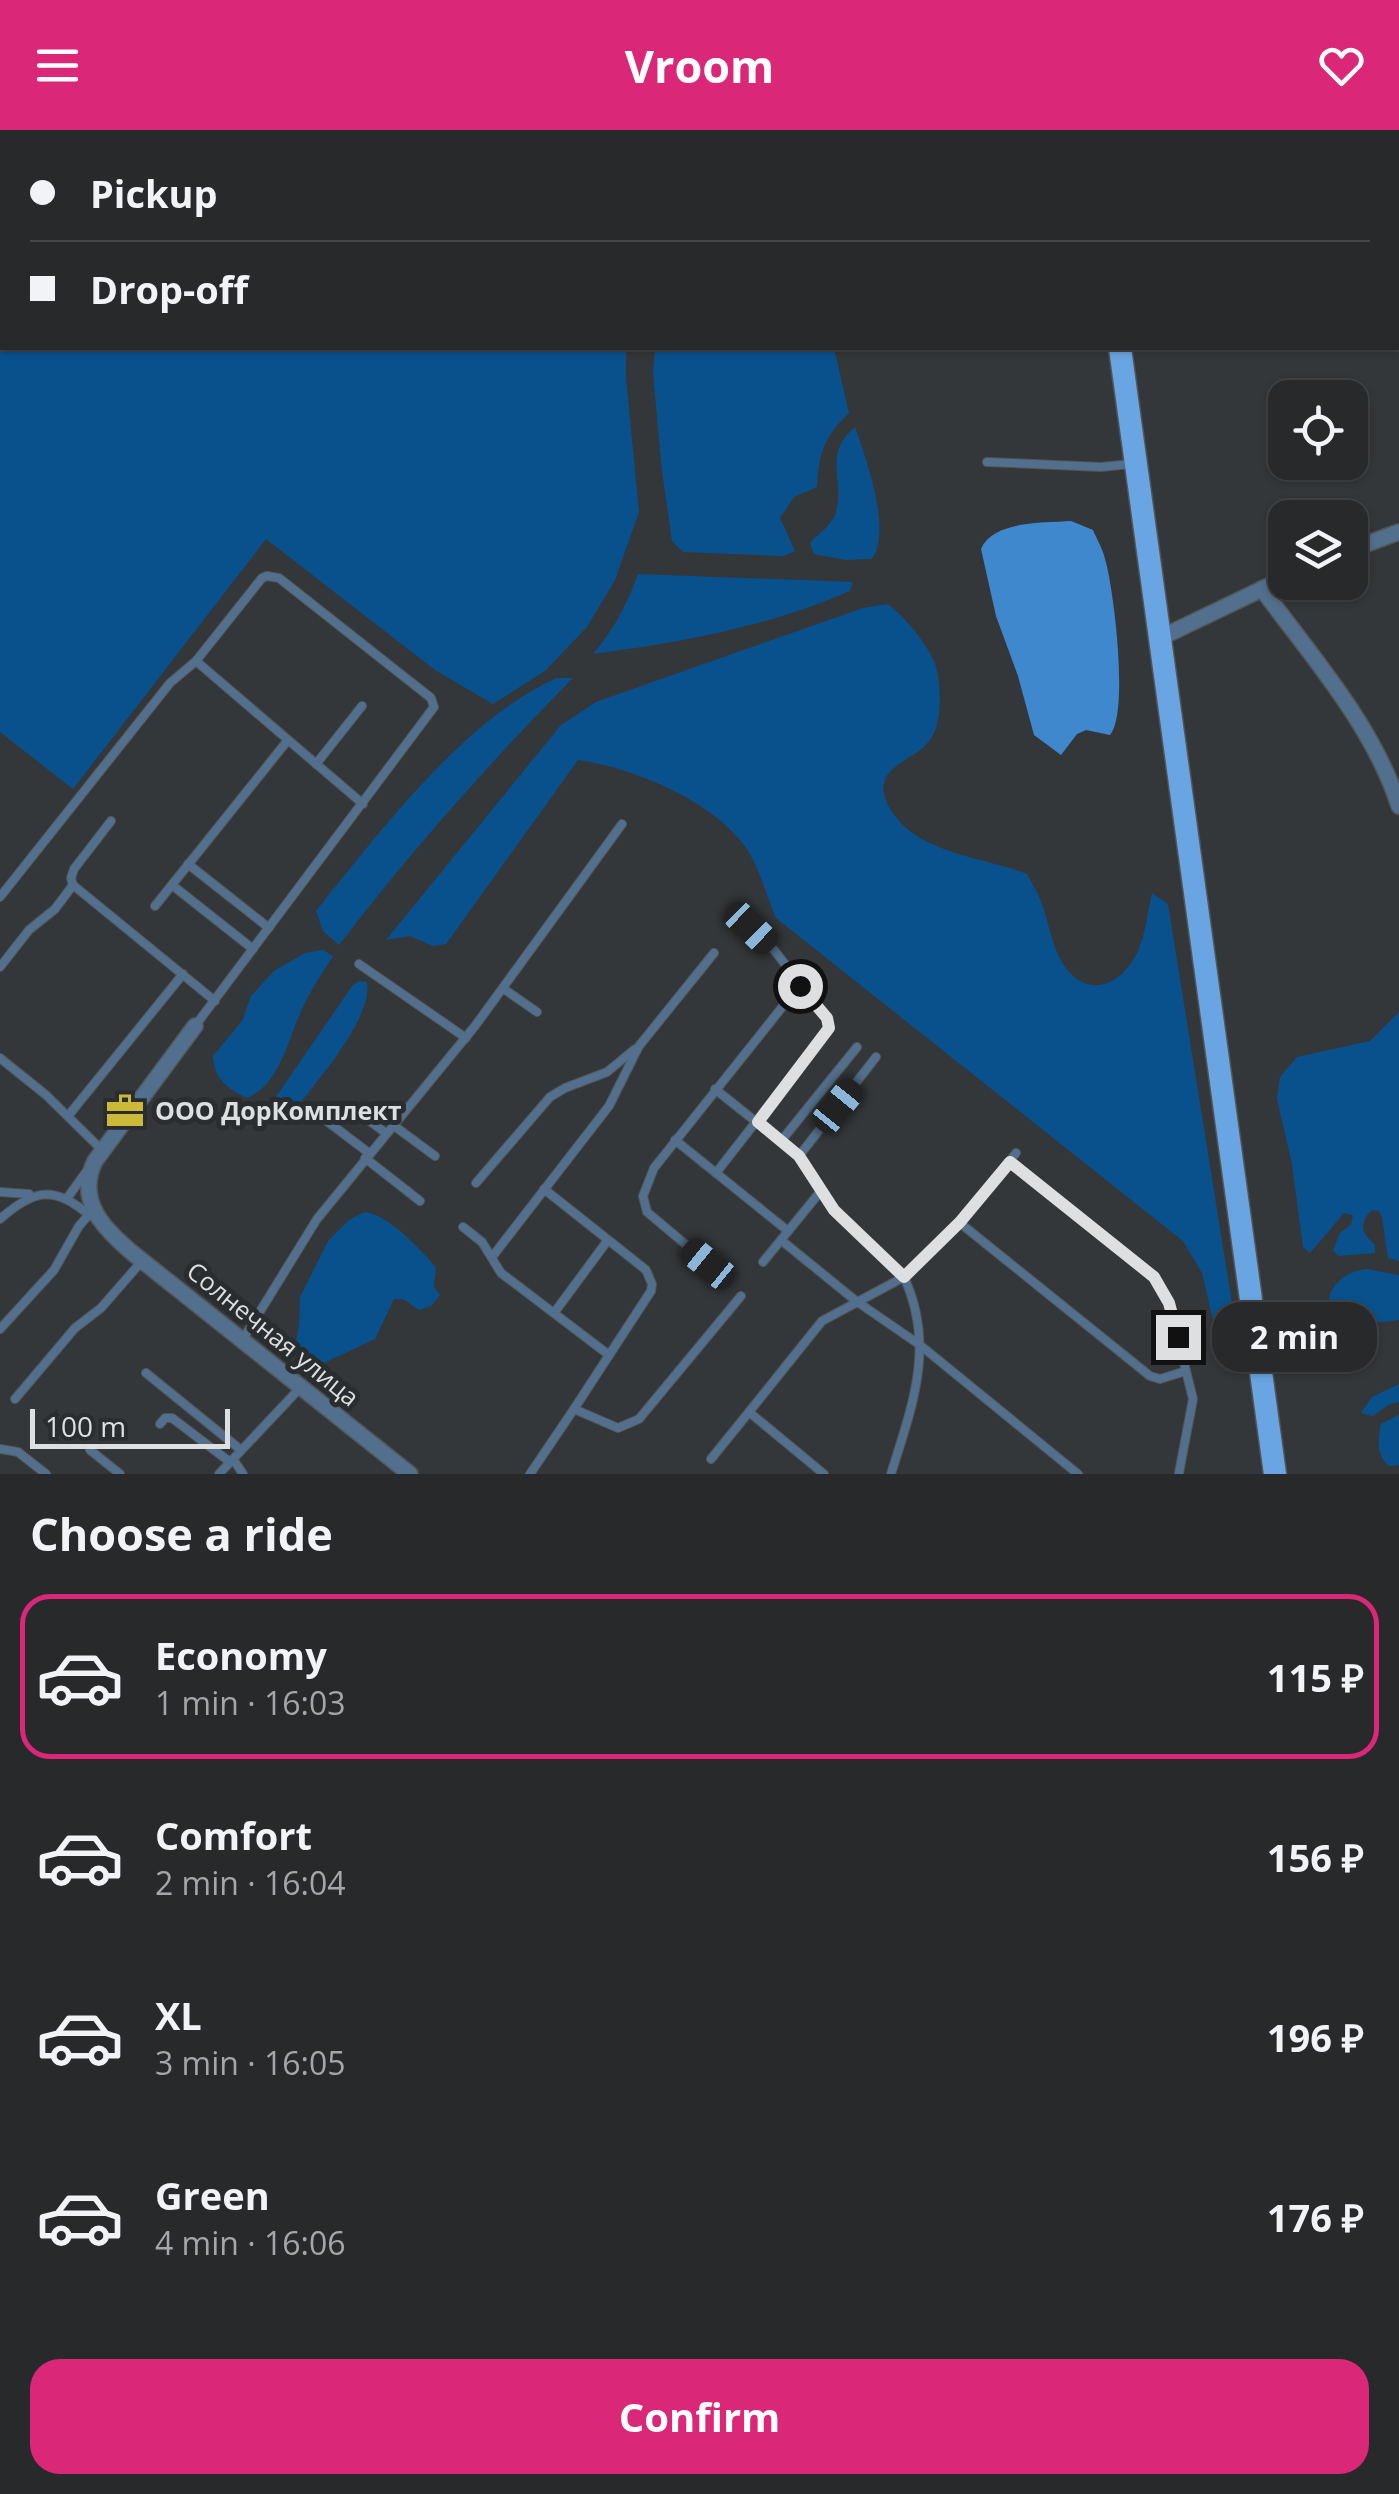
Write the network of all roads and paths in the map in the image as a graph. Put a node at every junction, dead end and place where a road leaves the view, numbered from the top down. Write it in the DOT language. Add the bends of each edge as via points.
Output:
graph roads {
  1 [pos="1120,350"];
  2 [pos="987,462"];
  3 [pos="1136,464"];
  4 [pos="1399,532"];
  5 [pos="1368,543"];
  6 [pos="1268,586"];
  7 [pos="1262,589"];
  8 [pos="1160,638"];
  9 [pos="196,662"];
  10 [pos="362,706"];
  11 [pos="288,740"];
  12 [pos="316,764"];
  13 [pos="363,804"];
  14 [pos="1399,806"];
  15 [pos="111,821"];
  16 [pos="622,824"];
  17 [pos="188,864"];
  18 [pos="73,885"];
  19 [pos="172,885"];
  20 [pos="2,892"];
  21 [pos="155,906"];
  22 [pos="269,928"];
  23 [pos="751,928"];
  24 [pos="253,949"];
  25 [pos="714,953"];
  26 [pos="360,964"];
  27 [pos="0,967"];
  28 [pos="182,974"];
  29 [pos="800,986"];
  30 [pos="504,989"];
  31 [pos="214,1000"];
  32 [pos="537,1012"];
  33 [pos="196,1026"];
  34 [pos="466,1038"];
  35 [pos="639,1046"];
  36 [pos="857,1047"];
  37 [pos="876,1057"];
  38 [pos="0,1058"];
  39 [pos="715,1089"];
  40 [pos="353,1109"];
  41 [pos="68,1116"];
  42 [pos="328,1122"];
  43 [pos="758,1122"];
  44 [pos="389,1129"];
  45 [pos="674,1140"];
  46 [pos="781,1142"];
  47 [pos="102,1150"];
  48 [pos="1016,1153"];
  49 [pos="367,1156"];
  50 [pos="435,1156"];
  51 [pos="799,1156"];
  52 [pos="1010,1162"];
  53 [pos="716,1174"];
  54 [pos="476,1183"];
  55 [pos="544,1189"];
  56 [pos="0,1192"];
  57 [pos="820,1192"];
  58 [pos="33,1195"];
  59 [pos="68,1196"];
  60 [pos="420,1201"];
  61 [pos="91,1213"];
  62 [pos="0,1220"];
  63 [pos="960,1222"];
  64 [pos="463,1227"];
  65 [pos="788,1231"];
  66 [pos="608,1240"];
  67 [pos="781,1240"];
  68 [pos="492,1258"];
  69 [pos="142,1261"];
  70 [pos="764,1262"];
  71 [pos="708,1264"];
  72 [pos="904,1277"];
  73 [pos="741,1296"];
  74 [pos="856,1301"];
  75 [pos="554,1313"];
  76 [pos="0,1329"];
  77 [pos="241,1342"];
  78 [pos="920,1345"];
  79 [pos="609,1355"];
  80 [pos="1186,1371"];
  81 [pos="146,1373"];
  82 [pos="300,1388"];
  83 [pos="15,1399"];
  84 [pos="574,1409"];
  85 [pos="749,1412"];
  86 [pos="160,1424"];
  87 [pos="0,1448"];
  88 [pos="90,1450"];
  89 [pos="241,1450"];
  90 [pos="711,1459"];
  91 [pos="231,1460"];
  92 [pos="1179,1473"];
  93 [pos="46,1474"];
  94 [pos="120,1474"];
  95 [pos="219,1474"];
  96 [pos="243,1474"];
  97 [pos="410,1474"];
  98 [pos="530,1474"];
  99 [pos="824,1474"];
  100 [pos="891,1474"];
  101 [pos="1078,1474"];
  102 [pos="1275,1474"];
  1 -- 3 [label="main road"];
  2 -- 3 [label="lane"];
  3 -- 8 [label="main road"];
  4 -- 5 [label="street"];
  6 -- 7 [label="street"];
  7 -- 8 [label="street"];
  7 -- 14 [label="street" via="1362,727"];
  8 -- 102 [label="main road"];
  9 -- 11 [label="lane"];
  9 -- 13 [label="lane" via="262,578 273,576 431,698 433,711"];
  9 -- 20 [label="lane" via="170,683"];
  10 -- 12 [label="lane"];
  11 -- 12 [label="lane"];
  11 -- 17 [label="lane"];
  12 -- 13 [label="lane"];
  13 -- 22 [label="lane"];
  15 -- 18 [label="lane" via="74,869"];
  16 -- 30 [label="lane"];
  17 -- 19 [label="lane"];
  17 -- 22 [label="lane"];
  18 -- 27 [label="lane"];
  18 -- 28 [label="lane"];
  19 -- 21 [label="lane"];
  19 -- 24 [label="lane"];
  22 -- 24 [label="lane"];
  23 -- 29 [label="lane"];
  24 -- 31 [label="lane"];
  25 -- 35 [label="lane"];
  26 -- 34 [label="lane"];
  28 -- 31 [label="lane"];
  28 -- 41 [label="lane"];
  29 -- 39 [label="lane"];
  29 -- 43 [label="lane" via="829,1028"];
  30 -- 32 [label="lane"];
  30 -- 34 [label="lane"];
  31 -- 33 [label="lane"];
  33 -- 47 [label="street"];
  34 -- 44 [label="lane"];
  35 -- 54 [label="lane" via="607,1072 550,1098"];
  35 -- 55 [label="lane" via="608,1106"];
  36 -- 46 [label="lane"];
  37 -- 51 [label="lane"];
  38 -- 41 [label="lane"];
  39 -- 43 [label="lane"];
  39 -- 45 [label="lane"];
  40 -- 44 [label="lane"];
  41 -- 47 [label="lane"];
  42 -- 49 [label="lane"];
  43 -- 46 [label="lane"];
  43 -- 53 [label="lane"];
  44 -- 49 [label="lane"];
  44 -- 50 [label="lane"];
  45 -- 53 [label="lane"];
  45 -- 71 [label="lane" via="648,1177 643,1205"];
  46 -- 51 [label="lane"];
  47 -- 59 [label="lane"];
  47 -- 61 [label="street" via="91,1170"];
  48 -- 52 [label="lane"];
  49 -- 60 [label="lane"];
  49 -- 77 [label="lane" via="306,1235"];
  51 -- 57 [label="lane"];
  52 -- 63 [label="lane"];
  52 -- 80 [label="lane" via="1154,1277 1169,1303"];
  53 -- 65 [label="lane"];
  55 -- 66 [label="lane"];
  55 -- 68 [label="lane"];
  56 -- 58 [label="lane"];
  57 -- 65 [label="lane"];
  57 -- 72 [label="lane"];
  58 -- 59 [label="lane"];
  58 -- 62 [label="lane"];
  59 -- 61 [label="lane"];
  61 -- 69 [label="street, Солнечная улица"];
  61 -- 76 [label="lane" via="54,1270"];
  63 -- 72 [label="lane"];
  63 -- 80 [label="lane" via="1150,1376"];
  64 -- 68 [label="lane"];
  65 -- 67 [label="lane"];
  66 -- 75 [label="lane"];
  66 -- 79 [label="lane" via="646,1270 652,1284"];
  67 -- 70 [label="lane"];
  67 -- 74 [label="lane"];
  68 -- 75 [label="lane"];
  69 -- 77 [label="street, Солнечная улица"];
  69 -- 83 [label="lane"];
  72 -- 74 [label="lane"];
  72 -- 78 [label="lane"];
  73 -- 84 [label="lane" via="632,1425 611,1426"];
  74 -- 78 [label="lane"];
  74 -- 85 [label="lane" via="822,1321"];
  75 -- 79 [label="lane"];
  77 -- 82 [label="street, Солнечная улица"];
  78 -- 100 [label="lane" via="919,1381"];
  78 -- 101 [label="lane"];
  79 -- 84 [label="lane"];
  80 -- 92 [label="lane" via="1193,1409"];
  81 -- 89 [label="lane"];
  82 -- 89 [label="lane"];
  82 -- 97 [label="street, Солнечная улица"];
  84 -- 98 [label="lane"];
  85 -- 90 [label="lane"];
  85 -- 99 [label="lane"];
  86 -- 91 [label="lane" via="172,1418"];
  87 -- 93 [label="lane" via="18,1452"];
  88 -- 94 [label="lane"];
  89 -- 91 [label="lane"];
  91 -- 95 [label="lane"];
  91 -- 96 [label="lane"];
}
